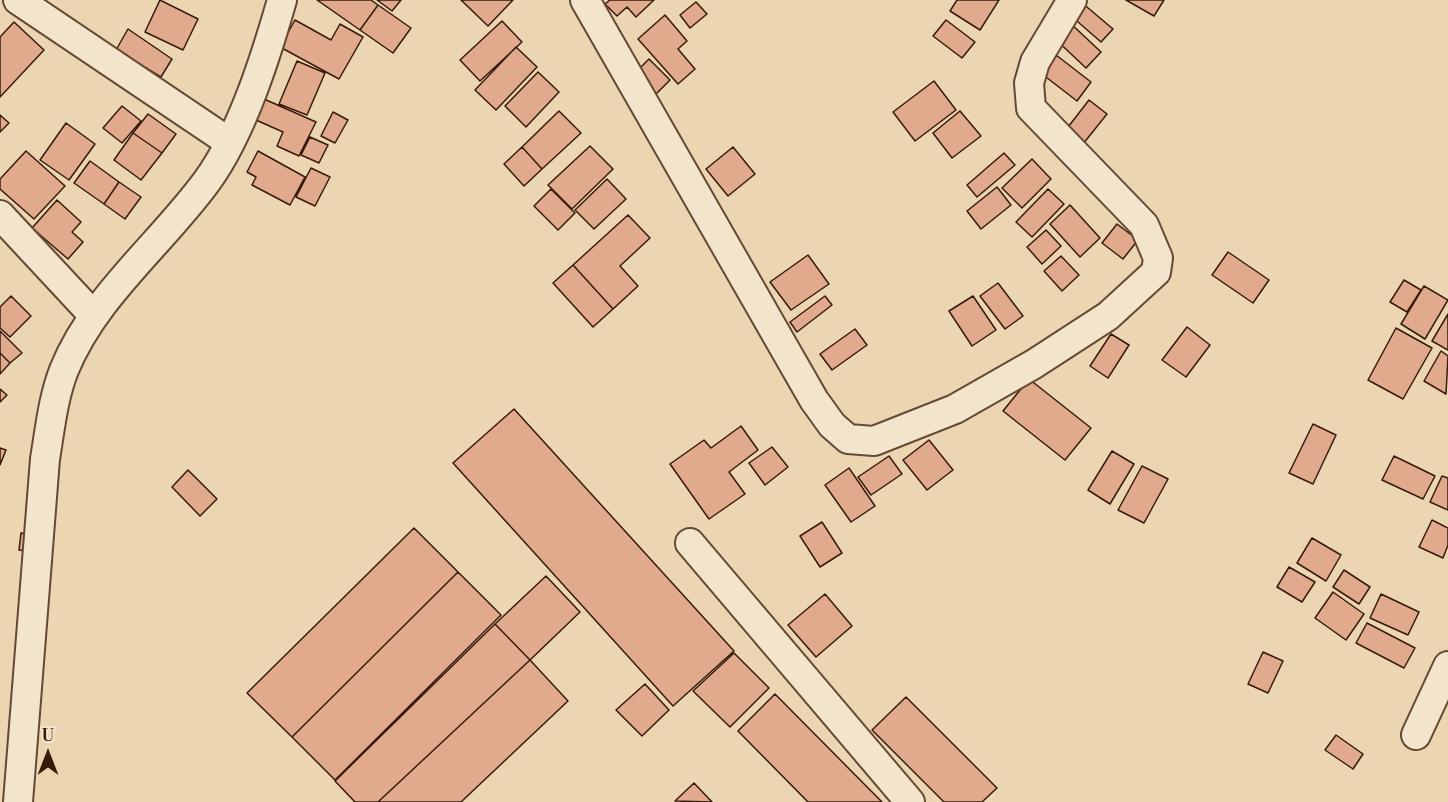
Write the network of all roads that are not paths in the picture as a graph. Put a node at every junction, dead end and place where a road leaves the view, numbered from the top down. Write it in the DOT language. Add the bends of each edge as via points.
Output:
graph roads {
  1 [pos="18,0"];
  2 [pos="282,0"];
  3 [pos="585,0"];
  4 [pos="1072,0"];
  5 [pos="229,142"];
  6 [pos="0,215"];
  7 [pos="94,316"];
  8 [pos="690,543"];
  9 [pos="1448,666"];
  10 [pos="1416,735"];
  11 [pos="18,802"];
  12 [pos="910,802"];
  1 -- 5 [label="street"];
  2 -- 5 [label="street" via="267,52"];
  3 -- 4 [label="street" via="814,400 848,439 874,441 954,409 1034,364 1108,316 1156,272 1158,258 1144,225 1031,108 1029,83 1035,62"];
  5 -- 7 [label="street" via="208,180"];
  6 -- 7 [label="street"];
  7 -- 11 [label="street" via="64,370 50,426"];
  8 -- 12 [label="street"];
  9 -- 10 [label="street"];
}
